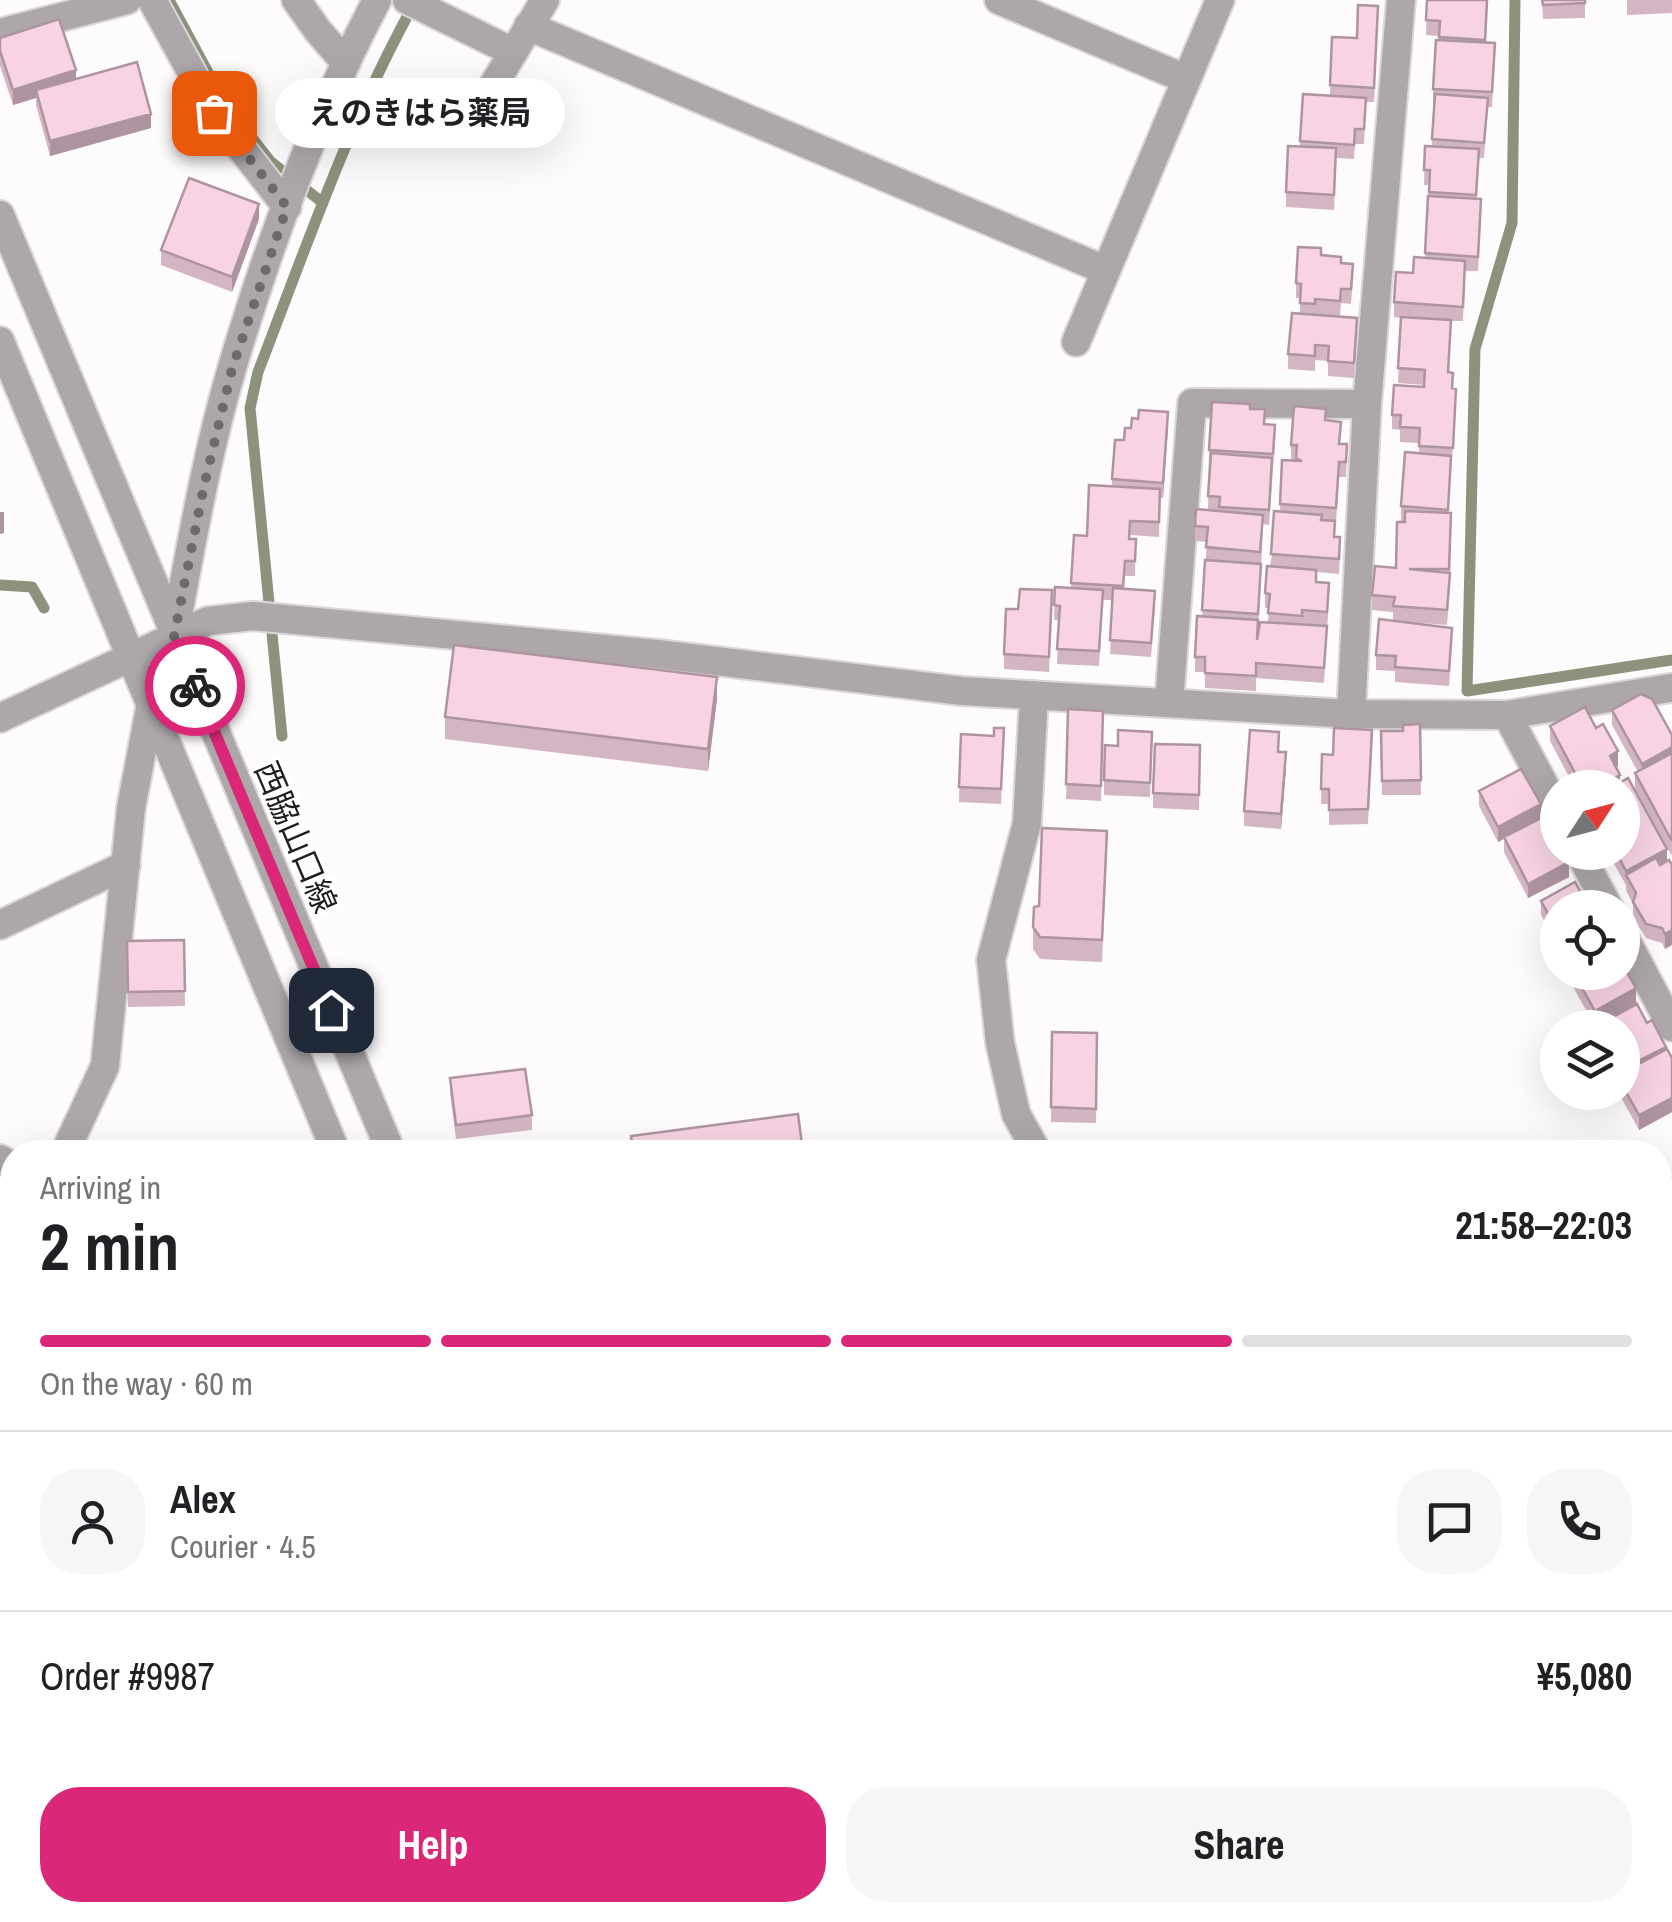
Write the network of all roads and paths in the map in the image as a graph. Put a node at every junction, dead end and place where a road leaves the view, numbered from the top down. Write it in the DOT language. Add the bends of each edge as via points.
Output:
graph roads {
  1 [pos="127,0"];
  2 [pos="152,0"];
  3 [pos="296,0"];
  4 [pos="377,0"];
  5 [pos="408,0"];
  6 [pos="545,0"];
  7 [pos="999,0"];
  8 [pos="1220,0"];
  9 [pos="1401,0"];
  10 [pos="528,26"];
  11 [pos="0,33"];
  12 [pos="513,52"];
  13 [pos="346,62"];
  14 [pos="1186,79"];
  15 [pos="474,117"];
  16 [pos="292,191"];
  17 [pos="0,215"];
  18 [pos="1104,270"];
  19 [pos="0,341"];
  20 [pos="1076,342"];
  21 [pos="1368,404"];
  22 [pos="174,636"];
  23 [pos="132,656"];
  24 [pos="1671,689"];
  25 [pos="1034,695"];
  26 [pos="151,703"];
  27 [pos="1169,703"];
  28 [pos="1351,714"];
  29 [pos="1506,715"];
  30 [pos="0,718"];
  31 [pos="1540,778"];
  32 [pos="126,865"];
  33 [pos="0,925"];
  34 [pos="1640,967"];
  35 [pos="1672,1027"];
  36 [pos="70,1140"];
  37 [pos="331,1140"];
  38 [pos="385,1140"];
  39 [pos="1030,1140"];
  1 -- 11 [label="street"];
  2 -- 16 [label="street" via="214,113"];
  3 -- 13 [label="street"];
  4 -- 13 [label="street"];
  5 -- 12 [label="street"];
  6 -- 10 [label="street"];
  7 -- 14 [label="street"];
  8 -- 14 [label="street"];
  9 -- 21 [label="street"];
  10 -- 12 [label="street"];
  10 -- 18 [label="street"];
  12 -- 15 [label="street"];
  13 -- 16 [label="street"];
  14 -- 18 [label="street"];
  16 -- 22 [label="street" via="232,369"];
  17 -- 22 [label="street, 西脇山口線"];
  18 -- 20 [label="street"];
  19 -- 23 [label="street"];
  21 -- 27 [label="street" via="1192,403"];
  21 -- 28 [label="street"];
  22 -- 23 [label="street"];
  22 -- 25 [label="street" via="208,622 253,616"];
  22 -- 38 [label="street, 西脇山口線"];
  23 -- 26 [label="street"];
  23 -- 30 [label="street"];
  24 -- 29 [label="street"];
  25 -- 27 [label="street"];
  25 -- 39 [label="street" via="1028,823 991,960 1000,1043 1016,1114"];
  26 -- 32 [label="street"];
  26 -- 37 [label="street"];
  27 -- 28 [label="street"];
  28 -- 29 [label="street"];
  29 -- 31 [label="street"];
  32 -- 33 [label="street"];
  32 -- 36 [label="street" via="105,1066"];
  34 -- 35 [label="street"];
}
